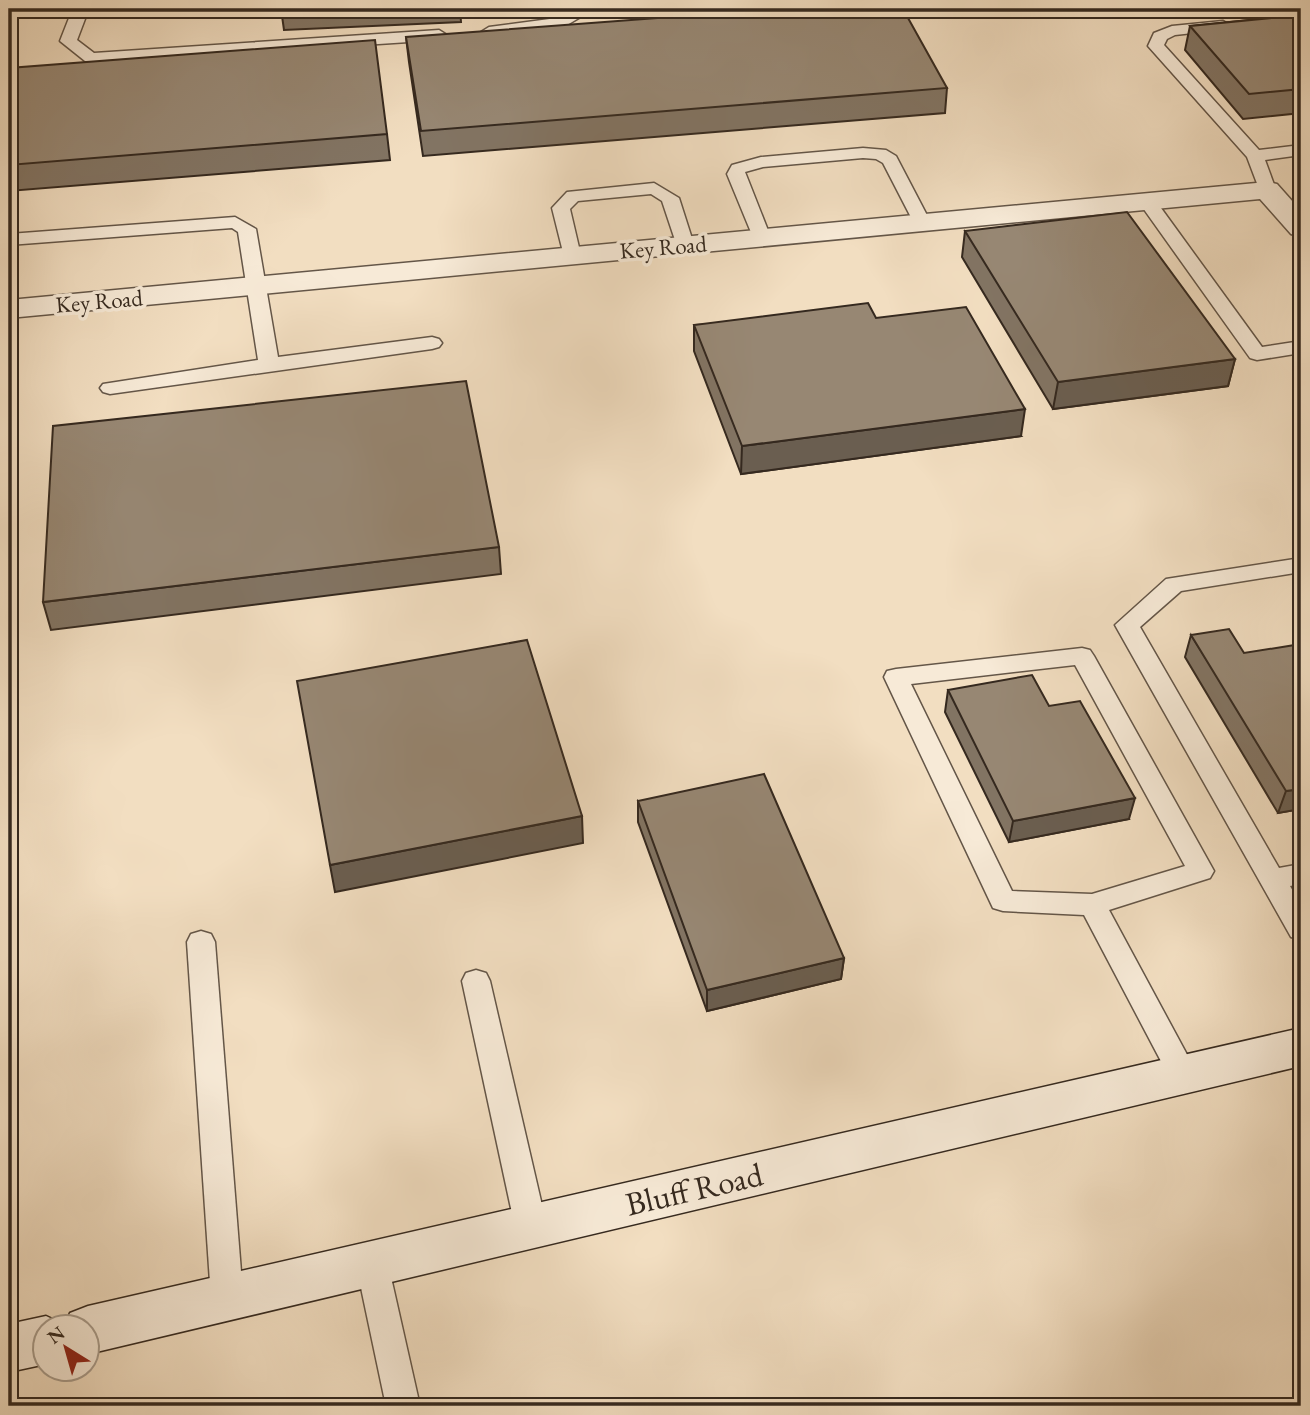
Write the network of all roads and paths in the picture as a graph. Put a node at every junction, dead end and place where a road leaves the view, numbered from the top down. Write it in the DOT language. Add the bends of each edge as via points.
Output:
graph roads {
  1 [pos="76,9"];
  2 [pos="586,9"];
  3 [pos="1301,13"];
  4 [pos="479,33"];
  5 [pos="451,34"];
  6 [pos="1301,150"];
  7 [pos="1255,156"];
  8 [pos="1267,190"];
  9 [pos="1147,201"];
  10 [pos="922,223"];
  11 [pos="1301,228"];
  12 [pos="762,238"];
  13 [pos="9,240"];
  14 [pos="685,245"];
  15 [pos="572,256"];
  16 [pos="257,286"];
  17 [pos="9,309"];
  18 [pos="432,343"];
  19 [pos="1301,347"];
  20 [pos="269,364"];
  21 [pos="110,388"];
  22 [pos="1301,565"];
  23 [pos="1301,874"];
  24 [pos="1273,879"];
  25 [pos="1092,905"];
  26 [pos="1301,929"];
  27 [pos="201,942"];
  28 [pos="476,981"];
  29 [pos="1301,1047"];
  30 [pos="1183,1075"];
  31 [pos="531,1227"];
  32 [pos="372,1264"];
  33 [pos="227,1297"];
  34 [pos="102,1327"];
  35 [pos="32,1342"];
  36 [pos="9,1348"];
  37 [pos="403,1406"];
  1 -- 5 [label="lane" via="80,11 68,41 91,58"];
  2 -- 4 [label="lane" via="561,22"];
  3 -- 7 [label="lane" via="1286,21 1172,31 1160,36 1156,46"];
  6 -- 7 [label="lane"];
  7 -- 8 [label="lane"];
  8 -- 9 [label="street, Key Road"];
  8 -- 11 [label="street"];
  9 -- 10 [label="street, Key Road"];
  9 -- 19 [label="lane" via="1257,354"];
  10 -- 12 [label="street, Key Road"];
  10 -- 12 [label="lane" via="890,160 880,154 761,162 738,169 736,174"];
  12 -- 14 [label="street, Key Road"];
  13 -- 16 [label="lane" via="235,222 247,229"];
  14 -- 15 [label="street, Key Road"];
  14 -- 15 [label="lane" via="670,198 654,188 573,196 561,208"];
  15 -- 16 [label="street, Key Road"];
  16 -- 17 [label="street, Key Road"];
  16 -- 20 [label="lane"];
  18 -- 20 [label="lane"];
  20 -- 21 [label="lane"];
  22 -- 24 [label="lane" via="1174,584 1127,625"];
  23 -- 24 [label="lane"];
  24 -- 26 [label="lane"];
  25 -- 25 [label="lane" via="1201,871 1082,656 896,677 1003,901"];
  25 -- 30 [label="lane"];
  27 -- 33 [label="lane"];
  28 -- 31 [label="lane"];
  29 -- 30 [label="street, Bluff Road"];
  30 -- 31 [label="street, Bluff Road"];
  31 -- 32 [label="street, Bluff Road"];
  32 -- 33 [label="street, Bluff Road"];
  32 -- 37 [label="lane"];
  33 -- 34 [label="street, Bluff Road"];
  35 -- 36 [label="street"];
}
